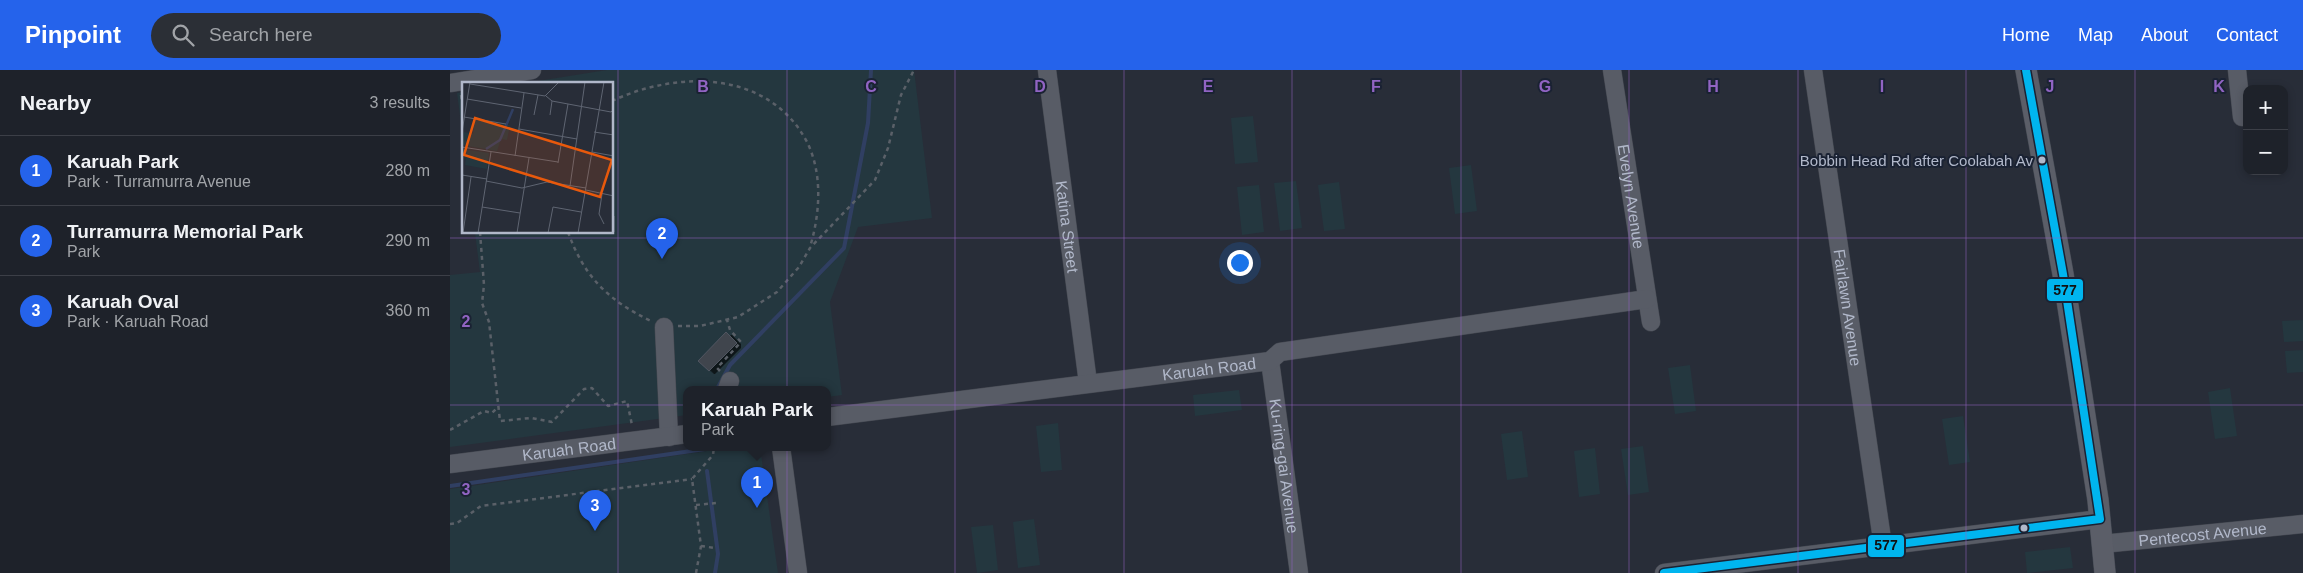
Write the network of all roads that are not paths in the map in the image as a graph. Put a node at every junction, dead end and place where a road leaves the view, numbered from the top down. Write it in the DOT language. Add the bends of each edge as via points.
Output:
graph roads {
  1 [pos="532,70"];
  2 [pos="1046,70"];
  3 [pos="1612,70"];
  4 [pos="1813,70"];
  5 [pos="2026,70"];
  6 [pos="2237,70"];
  7 [pos="450,83"];
  8 [pos="2242,117"];
  9 [pos="1647,299"];
  10 [pos="1650,322"];
  11 [pos="664,327"];
  12 [pos="1270,360"];
  13 [pos="1088,384"];
  14 [pos="831,416"];
  15 [pos="683,435"];
  16 [pos="669,437"];
  17 [pos="782,451"];
  18 [pos="450,464"];
  19 [pos="2100,519"];
  20 [pos="2303,524"];
  21 [pos="2102,544"];
  22 [pos="1883,546"];
  23 [pos="798,573"];
  24 [pos="1299,573"];
  25 [pos="1664,573"];
  26 [pos="2105,573"];
  1 -- 7 [label="street"];
  2 -- 13 [label="street, Katina Street"];
  3 -- 9 [label="street, Evelyn Avenue"];
  4 -- 22 [label="street, Fairlawn Avenue"];
  5 -- 19 [label="main road" via="2063,274"];
  6 -- 8 [label="street"];
  9 -- 10 [label="street, Evelyn Avenue"];
  9 -- 12 [label="street, Karuah Road" via="1280,352"];
  11 -- 16 [label="street"];
  12 -- 13 [label="street, Karuah Road"];
  12 -- 24 [label="street, Ku-ring-gai Avenue"];
  13 -- 14 [label="street, Karuah Road"];
  15 -- 16 [label="street, Karuah Road"];
  16 -- 18 [label="street, Karuah Road"];
  17 -- 23 [label="street"];
  19 -- 21 [label="main road"];
  19 -- 22 [label="street"];
  20 -- 21 [label="street, Pentecost Avenue"];
  21 -- 26 [label="main road"];
  22 -- 25 [label="street"];
}
